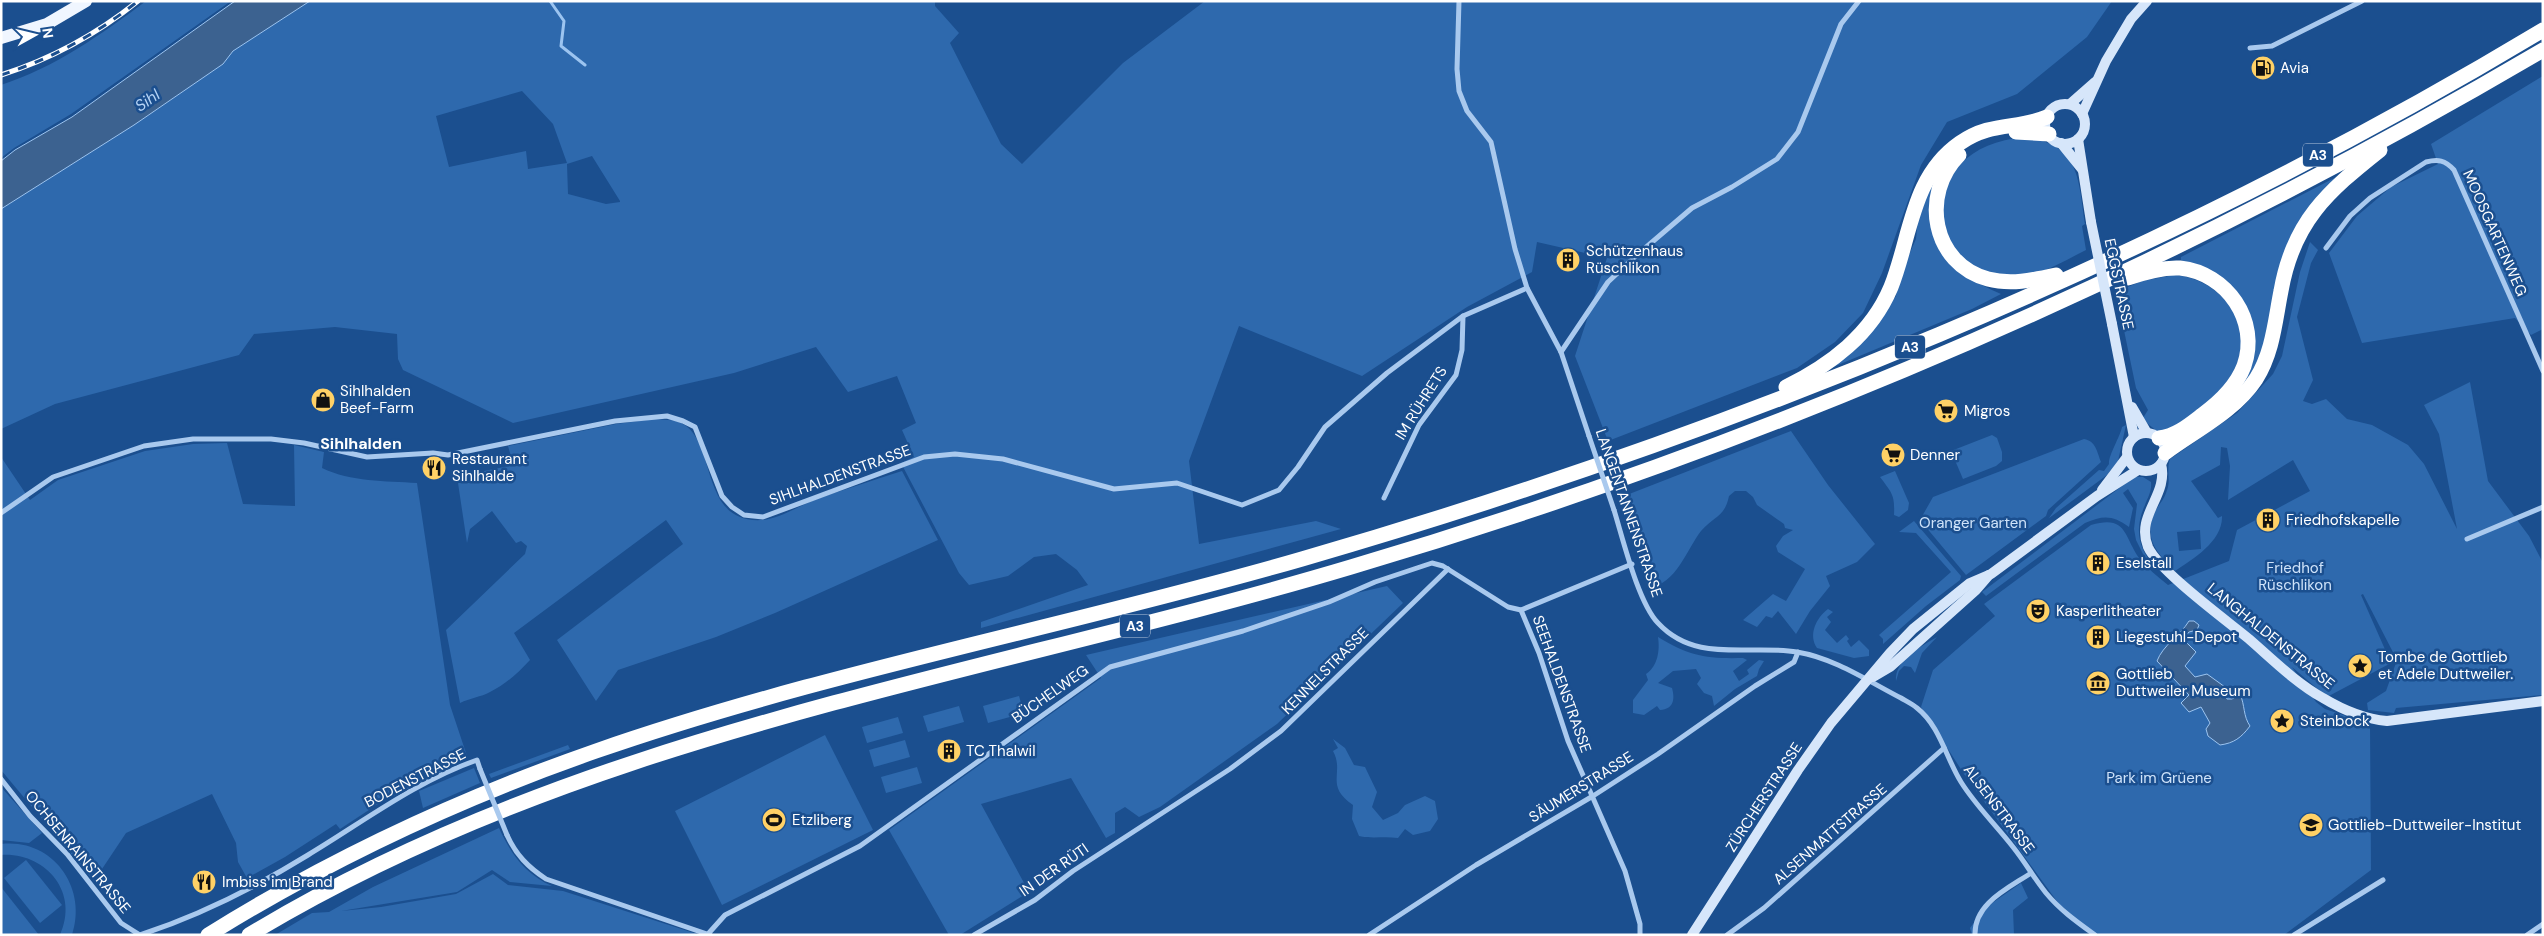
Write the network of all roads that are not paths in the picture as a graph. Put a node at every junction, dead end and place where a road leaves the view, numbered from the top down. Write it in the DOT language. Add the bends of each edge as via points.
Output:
graph roads {
  1 [pos="86,1"];
  2 [pos="1459,1"];
  3 [pos="1859,1"];
  4 [pos="2147,1"];
  5 [pos="2362,1"];
  6 [pos="2543,30"];
  7 [pos="1,38"];
  8 [pos="2250,48"];
  9 [pos="2543,50"];
  10 [pos="2097,79"];
  11 [pos="2070,104"];
  12 [pos="2082,114"];
  13 [pos="2047,117"];
  14 [pos="2410,125"];
  15 [pos="2055,139"];
  16 [pos="2078,139"];
  17 [pos="2084,172"];
  18 [pos="2326,248"];
  19 [pos="2087,268"];
  20 [pos="1528,288"];
  21 [pos="2074,295"];
  22 [pos="1463,316"];
  23 [pos="1561,352"];
  24 [pos="2543,371"];
  25 [pos="2128,402"];
  26 [pos="1729,416"];
  27 [pos="2153,436"];
  28 [pos="2134,437"];
  29 [pos="2127,456"];
  30 [pos="2163,458"];
  31 [pos="1598,464"];
  32 [pos="2144,470"];
  33 [pos="2161,487"];
  34 [pos="2097,496"];
  35 [pos="1384,498"];
  36 [pos="2543,507"];
  37 [pos="1,513"];
  38 [pos="2467,539"];
  39 [pos="1632,564"];
  40 [pos="1448,569"];
  41 [pos="1521,610"];
  42 [pos="1798,652"];
  43 [pos="1867,680"];
  44 [pos="2543,701"];
  45 [pos="1944,748"];
  46 [pos="1,779"];
  47 [pos="1593,796"];
  48 [pos="1146,823"];
  49 [pos="2031,873"];
  50 [pos="2383,880"];
  51 [pos="2543,924"];
  52 [pos="709,934"];
  53 [pos="140,935"];
  54 [pos="208,935"];
  55 [pos="249,935"];
  56 [pos="974,935"];
  57 [pos="1369,935"];
  58 [pos="1640,935"];
  59 [pos="1692,935"];
  60 [pos="1727,935"];
  61 [pos="1976,935"];
  62 [pos="2095,935"];
  63 [pos="2294,935"];
  64 [pos="2527,935"];
  1 -- 7 [label="main road" via="48,24"];
  2 -- 20 [label="street, LANGENTANNENSTRASSE" via="1459,91 1468,111 1491,142 1515,249"];
  3 -- 23 [label="street" via="1841,24 1798,132 1777,159 1692,208 1664,231 1608,282"];
  4 -- 10 [label="main road" via="2131,19"];
  5 -- 8 [label="street" via="2272,46"];
  6 -- 19 [label="highway, A3" via="2304,162"];
  9 -- 14 [label="highway, A3"];
  10 -- 11 [label="main road"];
  10 -- 12 [label="main road"];
  11 -- 12 [label="main road"];
  11 -- 13 [label="main road" via="2056,106"];
  12 -- 16 [label="main road" via="2085,127"];
  13 -- 15 [label="main road" via="2046,126"];
  13 -- 26 [label="highway" via="1988,129 1944,156 1921,191 1890,288 1865,329 1842,352 1814,372"];
  14 -- 21 [label="highway, A3" via="2255,207"];
  14 -- 30 [label="highway" via="2339,183 2318,204 2303,226 2286,266 2268,354 2248,390"];
  15 -- 16 [label="main road" via="2067,143"];
  15 -- 17 [label="main road"];
  15 -- 19 [label="highway" via="2027,131 2004,133 1979,142 1959,155 1948,167 1938,189 1935,214 1938,231 1944,245 1959,263 1987,279 2024,282"];
  16 -- 17 [label="main road, EGGSTRASSE"];
  17 -- 25 [label="main road, EGGSTRASSE, bridge" via="2091,222"];
  18 -- 24 [label="street, MOOSGARTENWEG" via="2350,216 2370,198 2426,162 2447,162 2454,170"];
  19 -- 26 [label="highway, A3" via="1879,360"];
  20 -- 22 [label="street, SIHLHALDENSTRASSE"];
  20 -- 23 [label="street, LANGENTANNENSTRASSE"];
  21 -- 27 [label="highway" via="2146,272 2175,268 2212,279 2238,304 2248,343 2237,381 2220,401 2174,435"];
  21 -- 55 [label="highway, A3" via="1872,384 1628,476 1453,536 1180,615 800,711 600,772 509,806 406,851"];
  22 -- 35 [label="street, IM RÜHRETS" via="1462,350 1456,375 1419,425"];
  22 -- 37 [label="street, SIHLHALDENSTRASSE" via="1387,372 1325,427 1279,490 1242,505 1177,483 1114,489 1003,459 955,454 924,457 763,517 744,515 722,496 694,427 667,416 615,421 448,455 367,457 271,439 193,440 144,446 53,477"];
  23 -- 31 [label="street, LANGENTANNENSTRASSE, bridge"];
  25 -- 27 [label="main road, EGGSTRASSE"];
  25 -- 28 [label="main road, EGGSTRASSE"];
  26 -- 31 [label="highway, A3"];
  27 -- 28 [label="main road"];
  27 -- 30 [label="main road"];
  28 -- 29 [label="main road" via="2127,448"];
  29 -- 32 [label="main road" via="2132,466"];
  29 -- 34 [label="main road, ZÜRCHERSTRASSE"];
  30 -- 32 [label="main road"];
  30 -- 33 [label="main road, LANGHALDENSTRASSE"];
  31 -- 39 [label="street, LANGENTANNENSTRASSE, bridge"];
  31 -- 54 [label="highway, A3" via="1422,523 1281,565 809,687 600,749 476,796 392,834 292,886"];
  32 -- 33 [label="main road"];
  32 -- 34 [label="main road, ZÜRCHERSTRASSE"];
  33 -- 44 [label="main road, LANGHALDENSTRASSE" via="2144,528 2153,554 2176,578 2320,697 2362,716 2387,721"];
  34 -- 43 [label="main road, ZÜRCHERSTRASSE" via="1991,574 1970,583 1946,600 1913,629"];
  36 -- 38 [label="street"];
  39 -- 41 [label="street, SEEHALDENSTRASSE"];
  39 -- 42 [label="street, LANGENTANNENSTRASSE" via="1648,608 1657,622 1679,641 1717,651"];
  40 -- 41 [label="street, SEEHALDENSTRASSE" via="1508,607"];
  40 -- 48 [label="street, KENNELSTRASSE" via="1281,731 1212,782"];
  40 -- 52 [label="street, BÜCHELWEG" via="1432,563 1243,631 1110,667 860,846 724,915"];
  41 -- 47 [label="street, SEEHALDENSTRASSE" via="1539,652 1565,733"];
  42 -- 43 [label="street, LANGENTANNENSTRASSE" via="1822,659"];
  42 -- 47 [label="street, SÄUMERSTRASSE" via="1794,662"];
  43 -- 45 [label="street, ALSENSTRASSE" via="1917,708 1935,730"];
  43 -- 59 [label="main road, ZÜRCHERSTRASSE" via="1798,770"];
  45 -- 49 [label="street, ALSENSTRASSE" via="1964,788"];
  45 -- 60 [label="street, ALSENMATTSTRASSE" via="1764,908"];
  46 -- 53 [label="street, OCHSENRAINSTRASSE" via="30,816 67,854 121,923"];
  47 -- 57 [label="street, SÄUMERSTRASSE" via="1476,865"];
  47 -- 58 [label="street, SEEHALDENSTRASSE" via="1625,871 1640,924"];
  48 -- 56 [label="street, IN DER RÜTI" via="1035,900"];
  49 -- 61 [label="street, ALSENSTRASSE" via="1982,909 1977,918"];
  49 -- 62 [label="street" via="2066,914"];
  50 -- 63 [label="street"];
  51 -- 64 [label="street"];
  52 -- 53 [label="street, BODENSTRASSE, bridge" via="546,879 530,869 507,835 476,760 384,805 280,871 165,927"];
}
